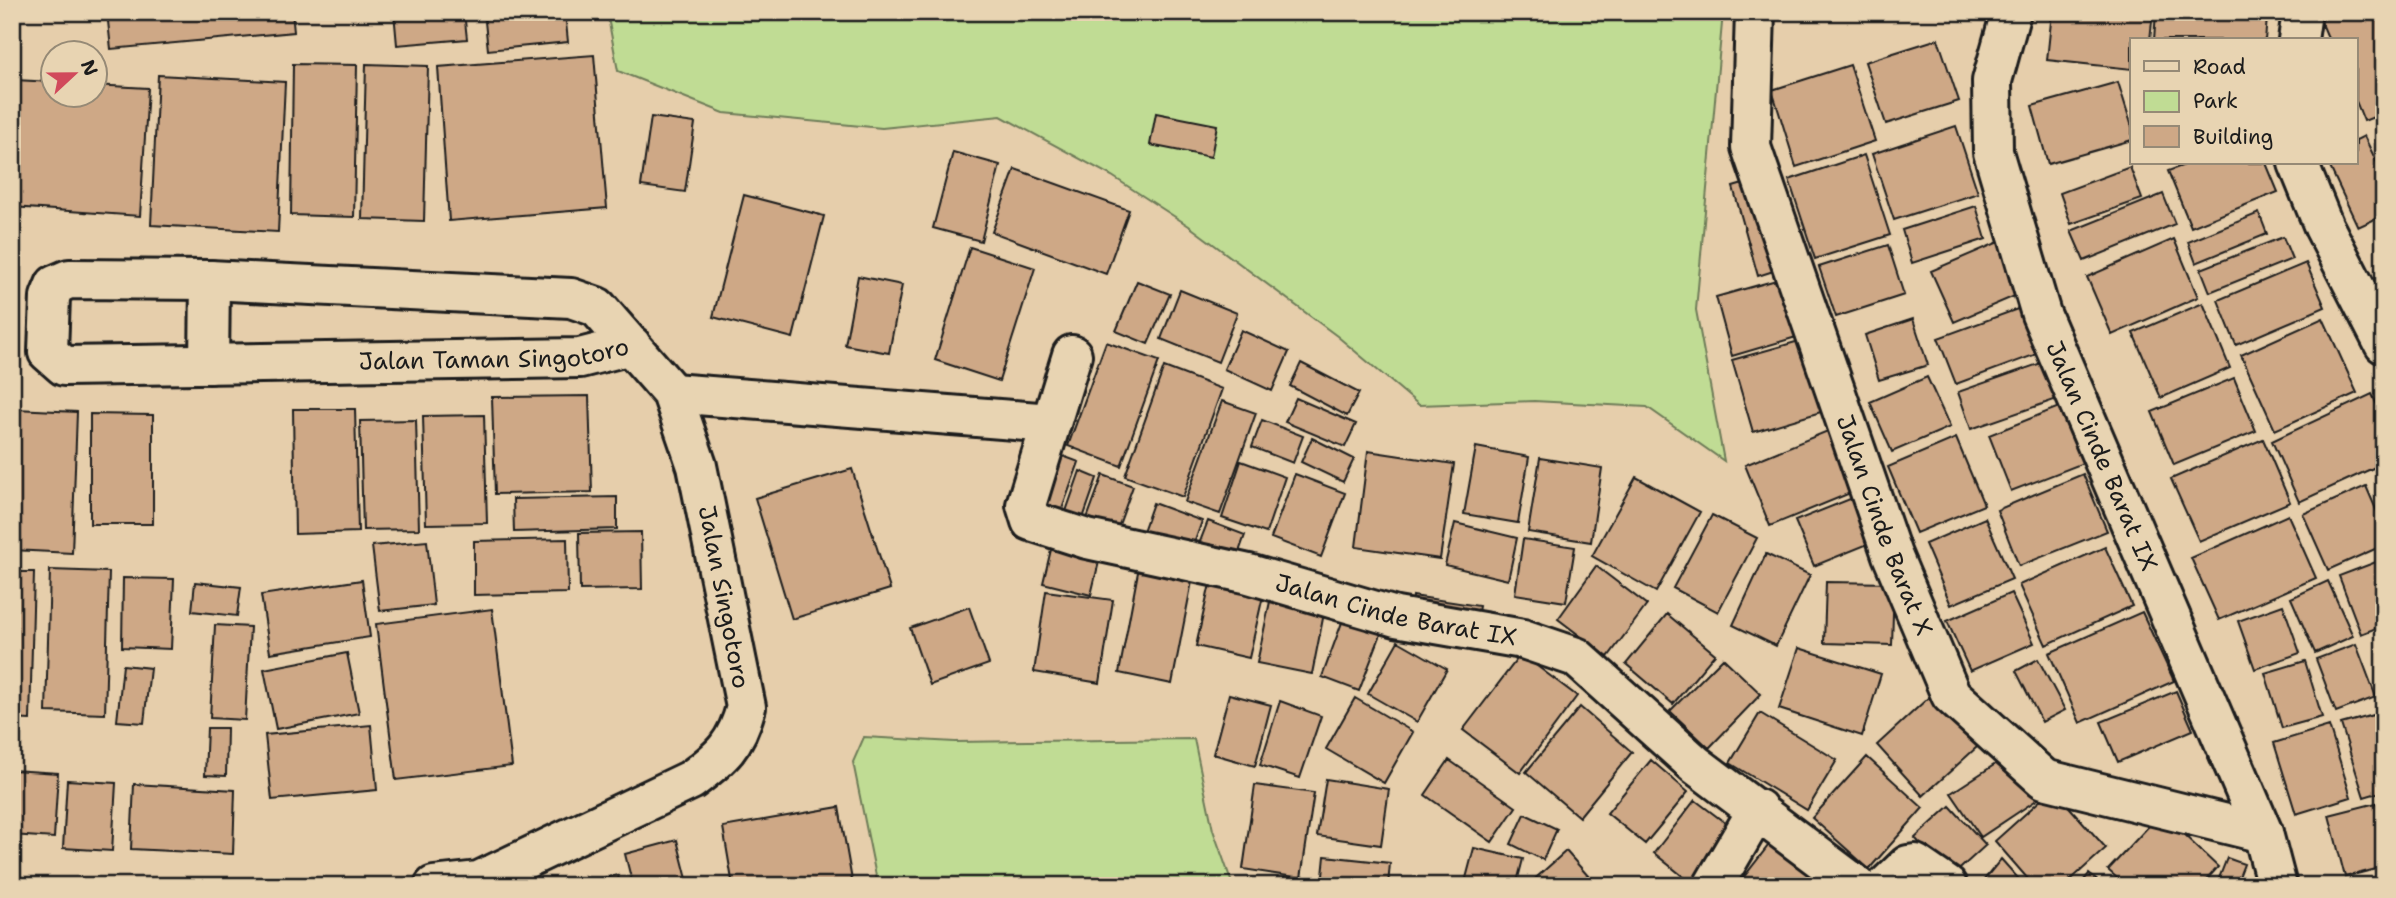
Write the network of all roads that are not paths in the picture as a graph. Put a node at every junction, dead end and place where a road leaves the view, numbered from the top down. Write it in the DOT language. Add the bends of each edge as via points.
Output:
graph roads {
  1 [pos="1755,12"];
  2 [pos="2011,12"];
  3 [pos="2302,12"];
  4 [pos="2298,38"];
  5 [pos="2298,164"];
  6 [pos="210,280"];
  7 [pos="2384,344"];
  8 [pos="631,345"];
  9 [pos="1072,355"];
  10 [pos="209,364"];
  11 [pos="672,393"];
  12 [pos="1051,423"];
  13 [pos="1758,809"];
  14 [pos="2263,834"];
  15 [pos="479,883"];
  16 [pos="434,886"];
  17 [pos="1713,886"];
  18 [pos="1857,886"];
  19 [pos="1886,886"];
  20 [pos="1947,886"];
  21 [pos="2277,886"];
  1 -- 14 [label="street, Jalan Cinde Barat X" via="1751,147 1892,555 1951,695 2044,779"];
  2 -- 14 [label="street, Jalan Cinde Barat IX" via="1992,81 1993,152 2041,314"];
  3 -- 4 [label="street"];
  5 -- 7 [label="street" via="2324,226"];
  6 -- 8 [label="street, Jalan Taman Singotoro" via="571,298 597,307"];
  6 -- 10 [label="street"];
  6 -- 10 [label="street, Jalan Taman Singotoro" via="69,279 55,285 50,297 48,352 64,366"];
  8 -- 10 [label="street, Jalan Taman Singotoro" via="580,358"];
  8 -- 11 [label="street, Jalan Singotoro"];
  9 -- 12 [label="street, Jalan Cinde Barat IX"];
  11 -- 12 [label="street"];
  11 -- 15 [label="street, Jalan Singotoro" via="697,466 746,707 739,734 720,758 691,780"];
  12 -- 13 [label="street, Jalan Cinde Barat IX" via="1026,505 1031,521 1396,617 1549,646 1576,657 1696,765"];
  13 -- 17 [label="street"];
  13 -- 18 [label="street, Jalan Cinde Barat IX"];
  14 -- 21 [label="street, Jalan Cinde Barat IX"];
  15 -- 16 [label="street, Jalan Singotoro"];
  19 -- 20 [label="street" via="1915,864"];
}
